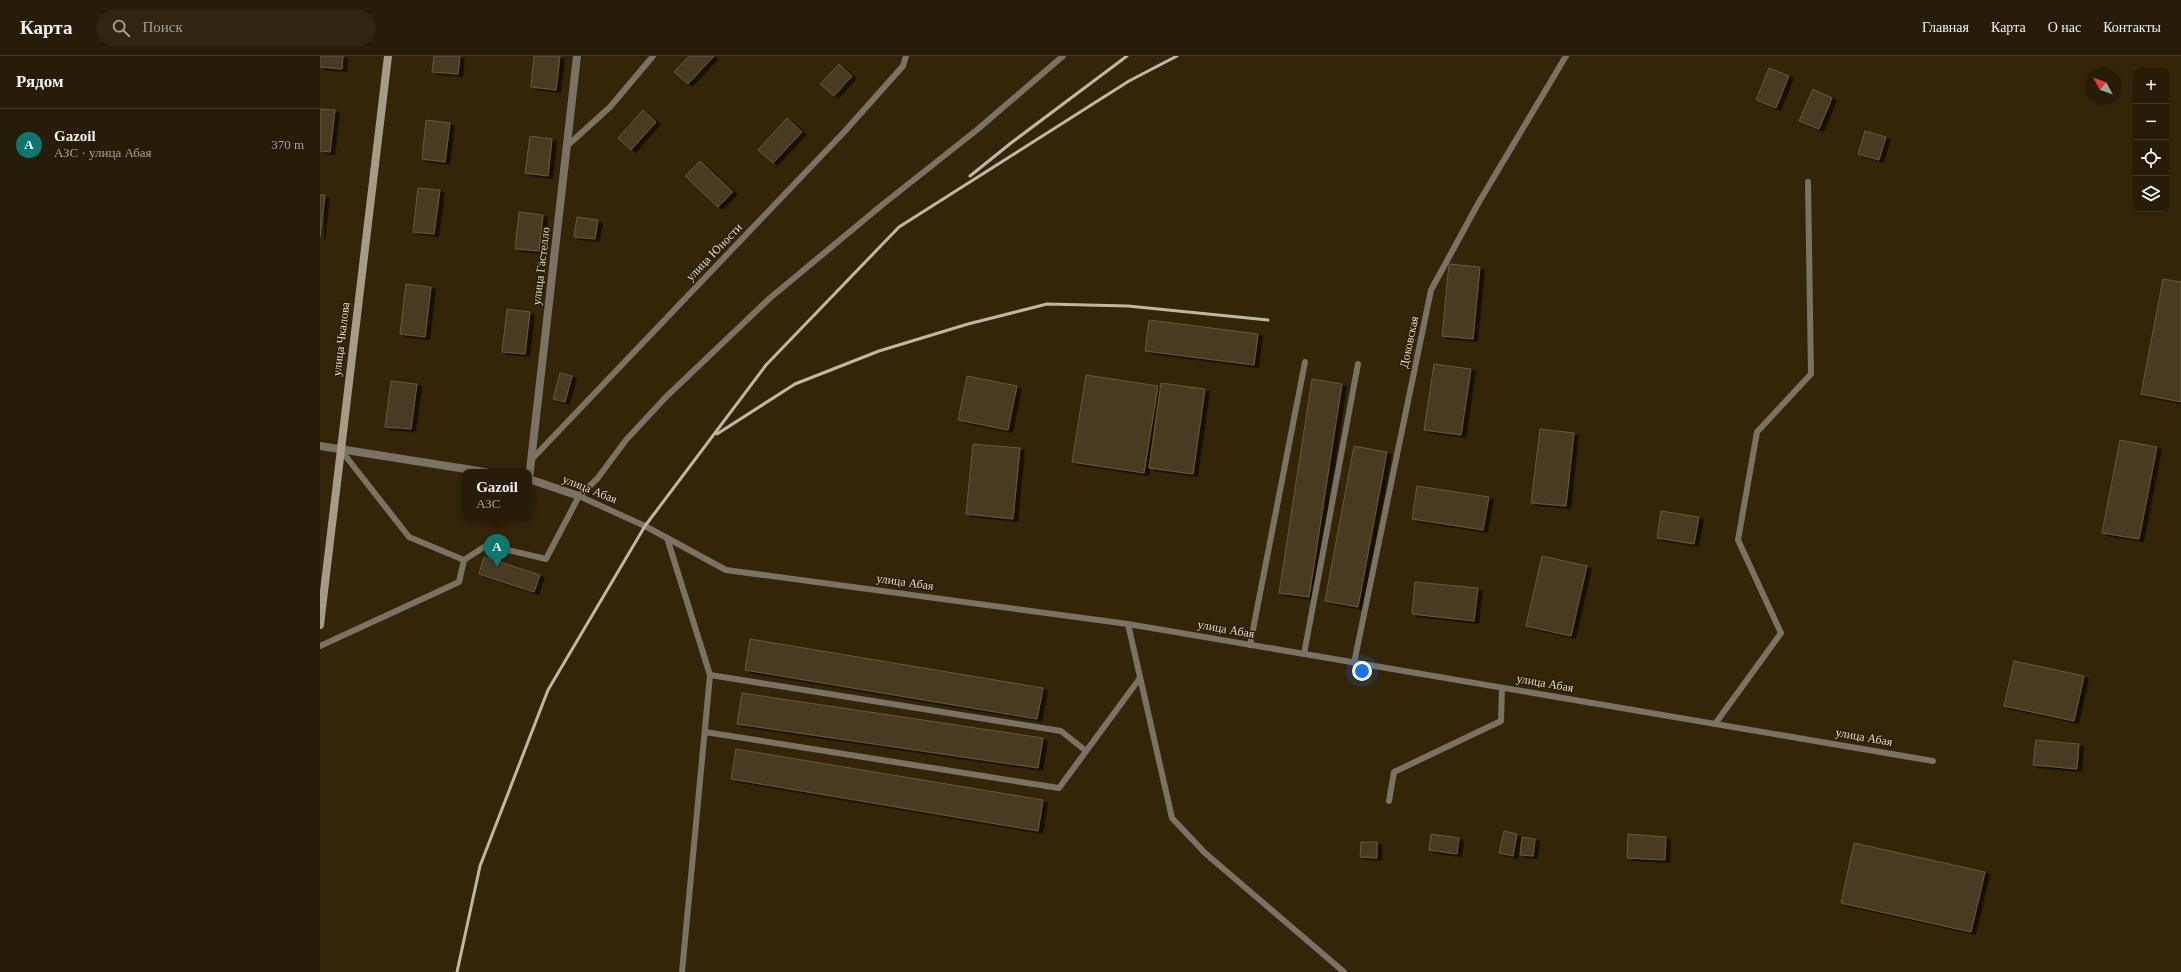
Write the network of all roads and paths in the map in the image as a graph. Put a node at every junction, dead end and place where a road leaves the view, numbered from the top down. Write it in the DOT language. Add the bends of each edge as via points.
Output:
graph roads {
  1 [pos="388,56"];
  2 [pos="577,56"];
  3 [pos="653,56"];
  4 [pos="906,56"];
  5 [pos="1063,56"];
  6 [pos="1566,56"];
  7 [pos="567,146"];
  8 [pos="1808,182"];
  9 [pos="1305,362"];
  10 [pos="1358,364"];
  11 [pos="320,446"];
  12 [pos="340,449"];
  13 [pos="532,459"];
  14 [pos="466,469"];
  15 [pos="530,469"];
  16 [pos="532,480"];
  17 [pos="579,496"];
  18 [pos="667,538"];
  19 [pos="464,560"];
  20 [pos="1128,624"];
  21 [pos="320,625"];
  22 [pos="1250,645"];
  23 [pos="320,646"];
  24 [pos="1304,654"];
  25 [pos="1354,663"];
  26 [pos="710,675"];
  27 [pos="1140,678"];
  28 [pos="1502,688"];
  29 [pos="1715,724"];
  30 [pos="704,732"];
  31 [pos="1086,751"];
  32 [pos="1933,761"];
  33 [pos="1389,801"];
  34 [pos="682,972"];
  35 [pos="1344,972"];
  1 -- 12 [label="main road, улица Чкалова"];
  2 -- 7 [label="street, улица Гастелло"];
  3 -- 7 [label="lane" via="610,107"];
  4 -- 13 [label="lane, улица Юности" via="903,66 845,131"];
  5 -- 17 [label="lane" via="978,129 882,204 770,298 666,397 626,440 597,479"];
  6 -- 25 [label="lane, Доковская" via="1431,290"];
  7 -- 13 [label="street, улица Гастелло"];
  8 -- 29 [label="lane" via="1810,374 1757,432 1738,540 1781,633"];
  9 -- 22 [label="lane"];
  10 -- 24 [label="lane"];
  11 -- 12 [label="street"];
  12 -- 14 [label="street"];
  12 -- 19 [label="lane" via="409,537"];
  12 -- 21 [label="main road, улица Чкалова"];
  13 -- 15 [label="street, улица Гастелло"];
  16 -- 17 [label="street, улица Абая"];
  17 -- 18 [label="lane, улица Абая"];
  17 -- 19 [label="lane" via="546,559 487,545"];
  18 -- 20 [label="lane, улица Абая" via="726,570"];
  18 -- 26 [label="lane"];
  19 -- 23 [label="lane" via="459,582"];
  20 -- 22 [label="lane, улица Абая"];
  20 -- 27 [label="lane"];
  22 -- 24 [label="lane, улица Абая"];
  24 -- 25 [label="lane, улица Абая"];
  25 -- 28 [label="lane, улица Абая"];
  26 -- 30 [label="lane"];
  26 -- 31 [label="lane" via="1061,730"];
  27 -- 31 [label="lane"];
  27 -- 35 [label="lane" via="1172,818 1205,853"];
  28 -- 29 [label="lane, улица Абая"];
  28 -- 33 [label="lane" via="1501,721 1394,772"];
  29 -- 32 [label="lane, улица Абая"];
  30 -- 31 [label="lane" via="1059,788"];
  30 -- 34 [label="lane"];
}
